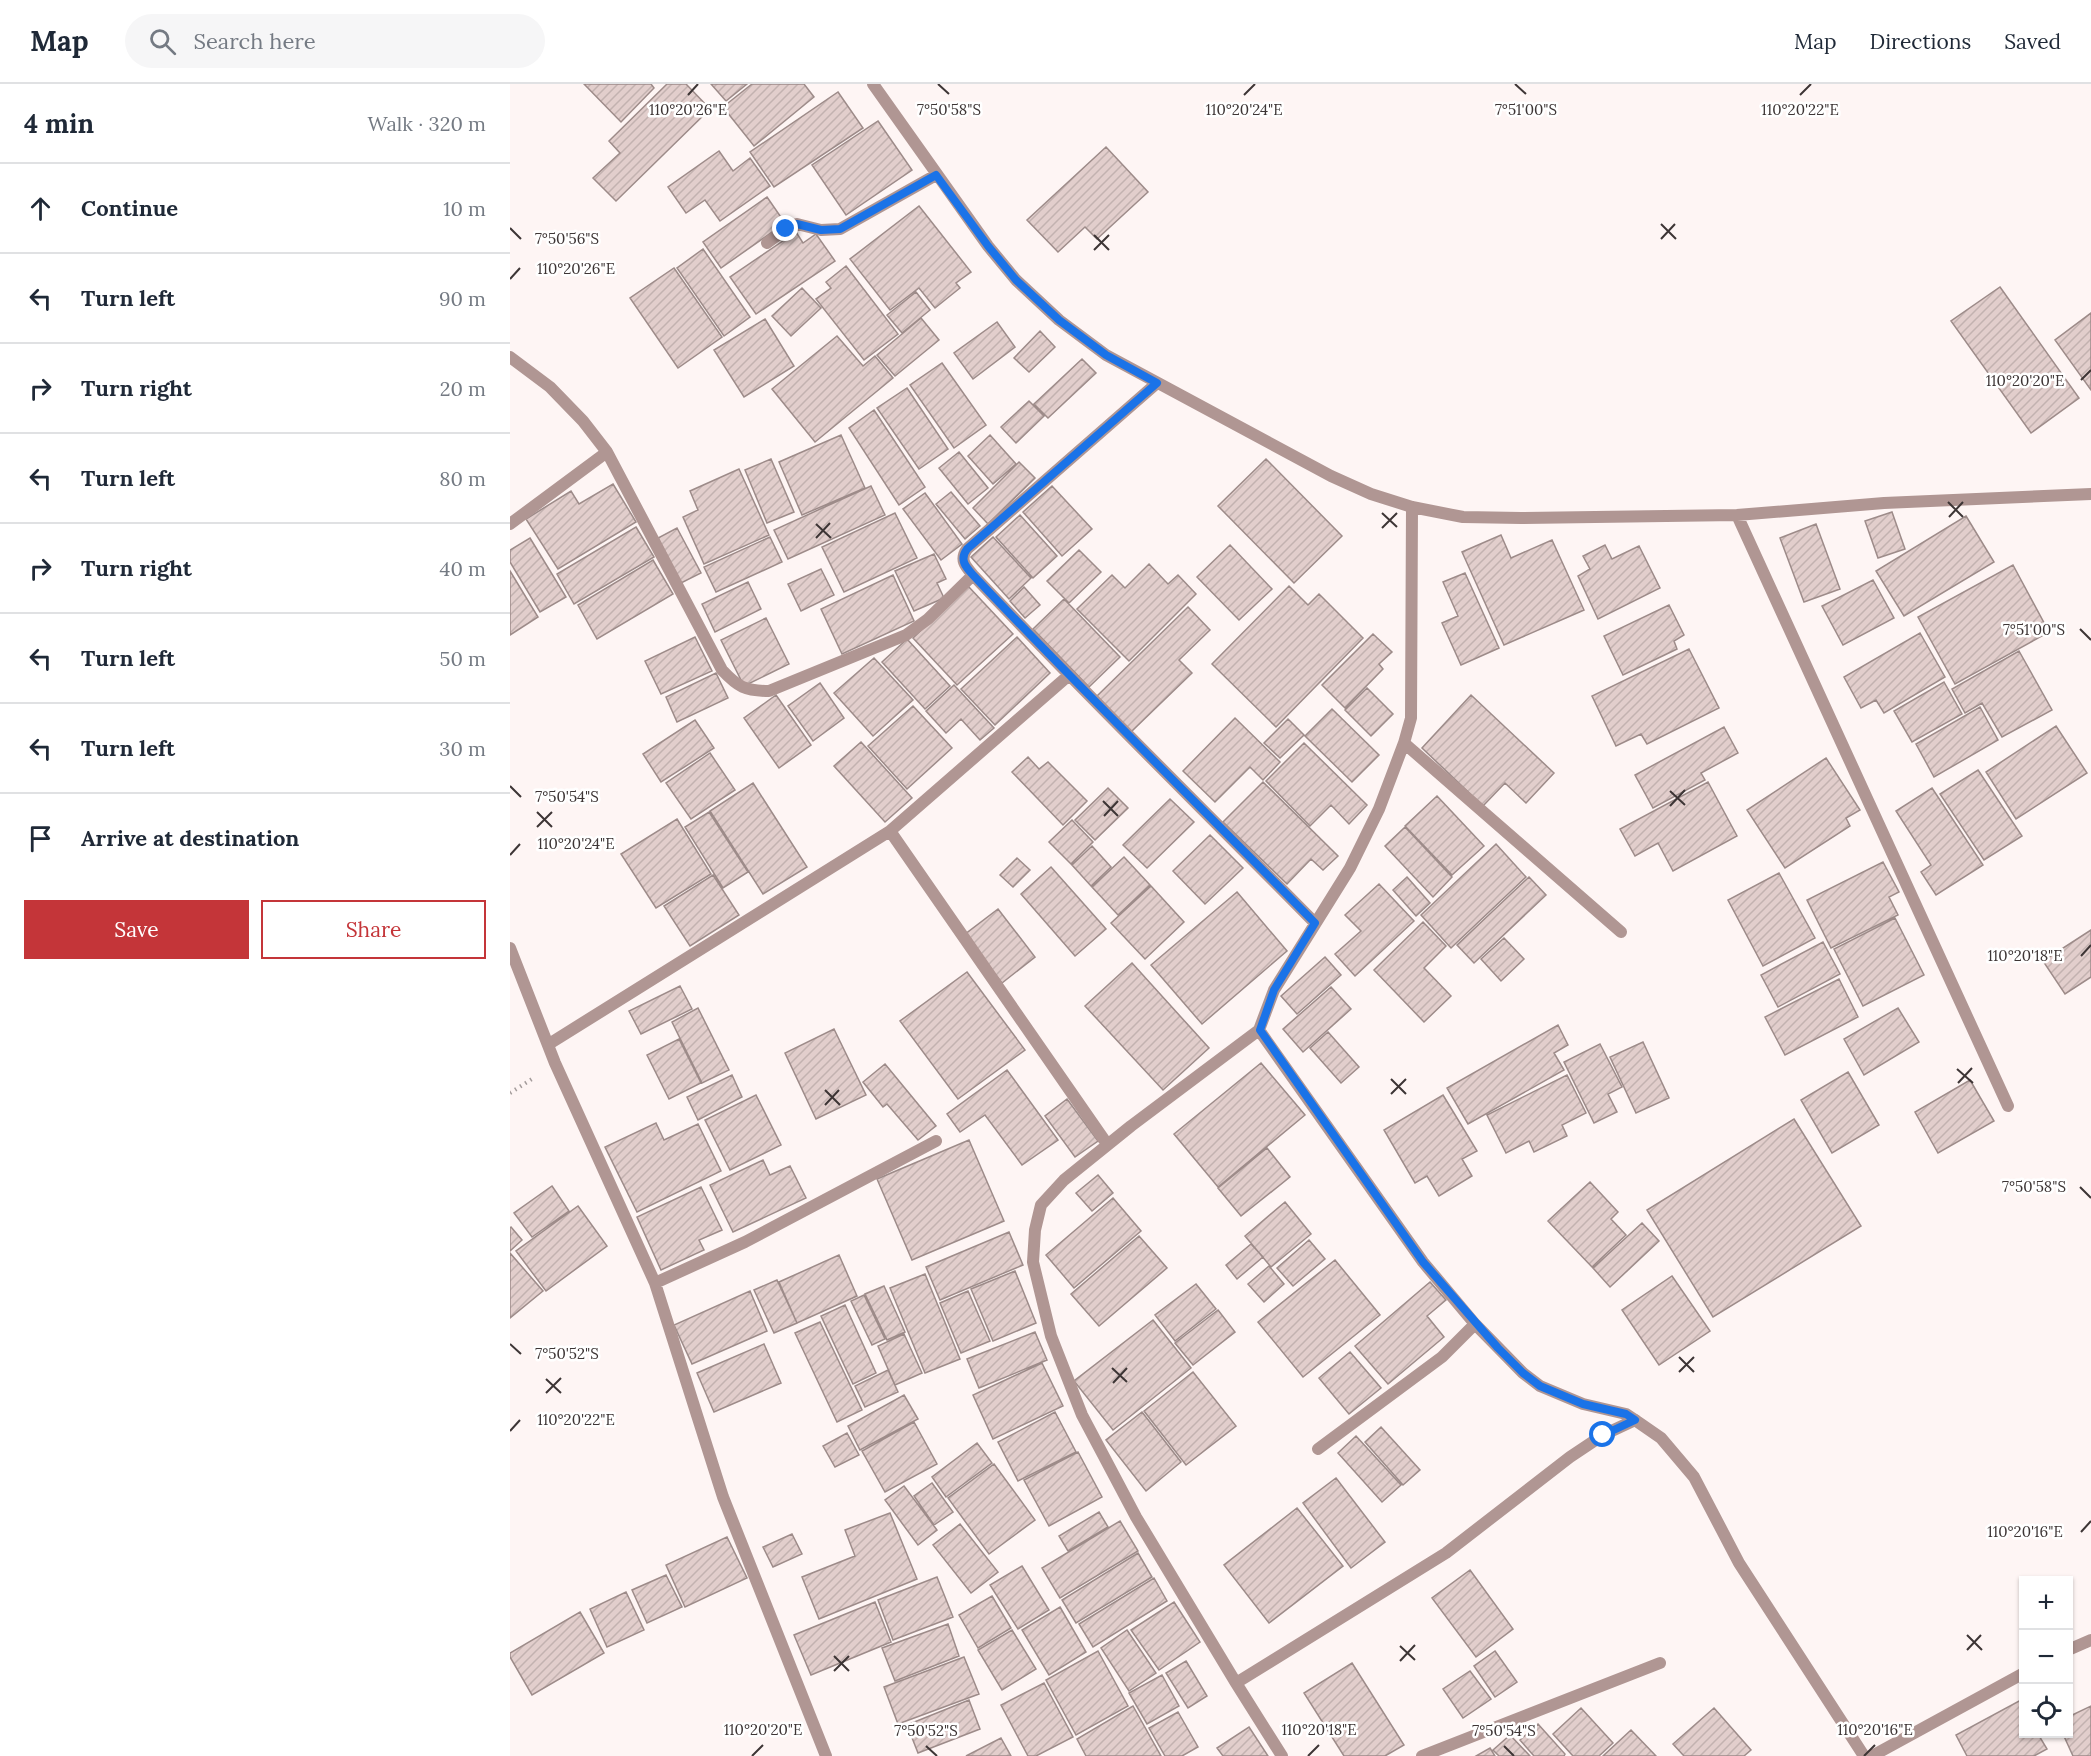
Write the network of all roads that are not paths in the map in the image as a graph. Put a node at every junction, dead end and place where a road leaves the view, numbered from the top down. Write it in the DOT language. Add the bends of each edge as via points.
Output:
graph roads {
  1 [pos="873,84"];
  2 [pos="936,175"];
  3 [pos="767,243"];
  4 [pos="510,357"];
  5 [pos="1157,383"];
  6 [pos="607,452"];
  7 [pos="2091,494"];
  8 [pos="1412,507"];
  9 [pos="1737,515"];
  10 [pos="510,524"];
  11 [pos="973,575"];
  12 [pos="1068,676"];
  13 [pos="1404,743"];
  14 [pos="890,831"];
  15 [pos="1315,923"];
  16 [pos="1621,932"];
  17 [pos="510,948"];
  18 [pos="1260,1030"];
  19 [pos="549,1044"];
  20 [pos="2008,1106"];
  21 [pos="936,1141"];
  22 [pos="1107,1144"];
  23 [pos="655,1282"];
  24 [pos="1475,1324"];
  25 [pos="1635,1420"];
  26 [pos="1318,1449"];
  27 [pos="2091,1640"];
  28 [pos="2073,1648"];
  29 [pos="1660,1663"];
  30 [pos="2019,1676"];
  31 [pos="1236,1683"];
  32 [pos="826,1756"];
  33 [pos="1282,1756"];
  34 [pos="1422,1756"];
  35 [pos="1864,1756"];
  36 [pos="1872,1756"];
  1 -- 2 [label="street"];
  2 -- 3 [label="street" via="840,229 821,230 797,224"];
  2 -- 5 [label="street" via="1016,280 1059,320 1106,355"];
  4 -- 6 [label="street" via="550,387"];
  5 -- 8 [label="street" via="1331,476"];
  5 -- 11 [label="street" via="967,549 963,560"];
  6 -- 10 [label="street"];
  6 -- 11 [label="street" via="722,670 736,685 751,691 778,688 906,635"];
  7 -- 9 [label="street" via="1884,503"];
  8 -- 9 [label="street" via="1463,517"];
  8 -- 13 [label="street" via="1411,718"];
  9 -- 20 [label="street"];
  11 -- 12 [label="street"];
  12 -- 14 [label="street"];
  12 -- 15 [label="street"];
  13 -- 15 [label="street" via="1350,868"];
  13 -- 16 [label="street"];
  14 -- 19 [label="street"];
  14 -- 22 [label="street"];
  15 -- 18 [label="street" via="1274,990"];
  17 -- 19 [label="street"];
  18 -- 22 [label="street"];
  18 -- 24 [label="street" via="1423,1262"];
  19 -- 23 [label="street"];
  21 -- 23 [label="street" via="745,1242"];
  22 -- 31 [label="street" via="1041,1205 1033,1262 1051,1336 1082,1415 1136,1517"];
  23 -- 32 [label="street" via="723,1497"];
  24 -- 25 [label="street" via="1540,1386"];
  24 -- 26 [label="street" via="1442,1357"];
  25 -- 31 [label="street" via="1570,1457 1446,1553"];
  25 -- 35 [label="street" via="1661,1438 1694,1477 1739,1563"];
  27 -- 28 [label="street"];
  29 -- 34 [label="street"];
  30 -- 36 [label="street"];
  31 -- 33 [label="street"];
}
